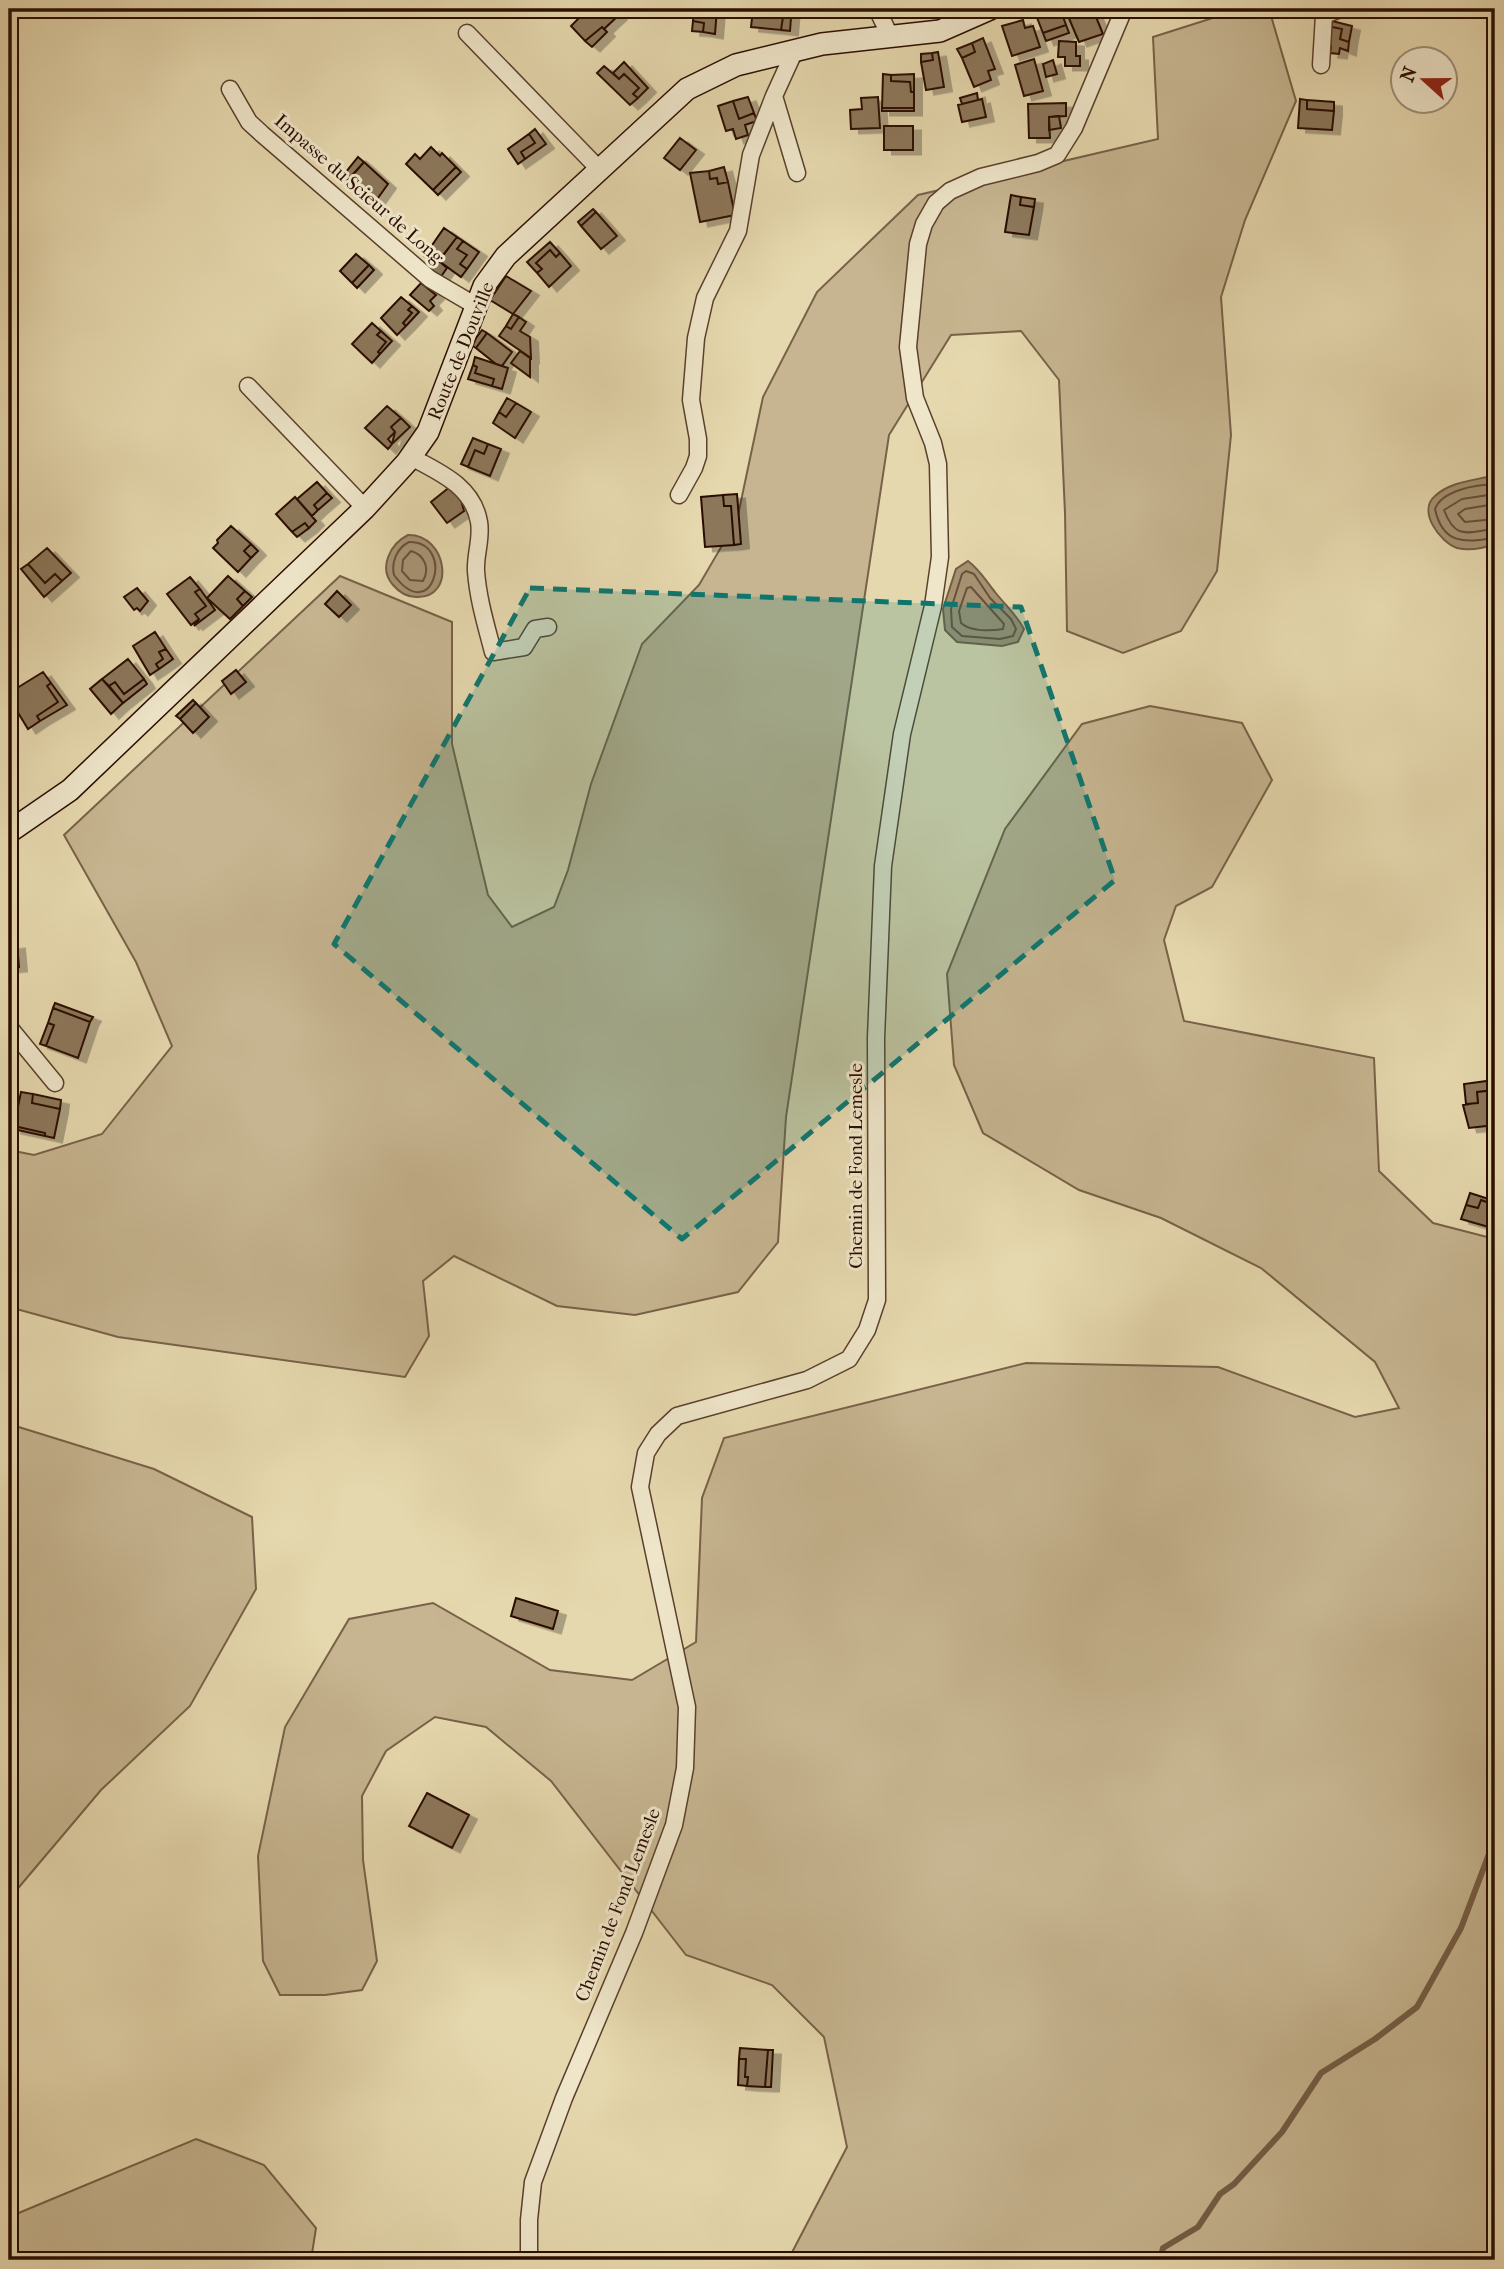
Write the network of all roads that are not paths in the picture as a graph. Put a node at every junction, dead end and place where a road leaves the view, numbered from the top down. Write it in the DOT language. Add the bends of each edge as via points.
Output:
graph roads {
  1 [pos="877,9"];
  2 [pos="1124,9"];
  3 [pos="1340,9"];
  4 [pos="983,10"];
  5 [pos="467,33"];
  6 [pos="891,38"];
  7 [pos="795,50"];
  8 [pos="1321,65"];
  9 [pos="230,89"];
  10 [pos="774,96"];
  11 [pos="599,169"];
  12 [pos="797,173"];
  13 [pos="476,306"];
  14 [pos="248,386"];
  15 [pos="411,457"];
  16 [pos="679,495"];
  17 [pos="365,508"];
  18 [pos="548,626"];
  19 [pos="9,832"];
  20 [pos="9,1027"];
  21 [pos="55,1083"];
  22 [pos="529,2260"];
  1 -- 6 [label="street"];
  2 -- 22 [label="street, Chemin de Fond Lemesle" via="1074,128 1057,155 950,191 936,203 918,244 908,346 915,398 938,464 940,557 902,734 883,866 876,1038 877,1300 867,1330 849,1359 807,1380 677,1416 646,1452 640,1487 687,1707 685,1768 670,1838 533,2182"];
  3 -- 8 [label="street" via="1324,15"];
  4 -- 6 [label="main road, Route de Douville" via="940,31"];
  5 -- 11 [label="street"];
  6 -- 7 [label="main road, Route de Douville"];
  7 -- 10 [label="street"];
  7 -- 11 [label="main road, Route de Douville" via="736,65 687,89"];
  9 -- 13 [label="street, Impasse du Scieur de Long" via="249,122 262,134 430,279"];
  10 -- 12 [label="street"];
  10 -- 16 [label="street" via="751,155 738,231 705,298 691,400 698,456"];
  11 -- 13 [label="main road, Route de Douville" via="506,256"];
  13 -- 15 [label="main road, Route de Douville" via="429,432"];
  14 -- 17 [label="street"];
  15 -- 17 [label="main road, Route de Douville"];
  15 -- 18 [label="street" via="456,482 472,503 480,523 476,570 493,652 524,646 535,629"];
  17 -- 19 [label="main road, Route de Douville" via="69,790"];
  20 -- 21 [label="street"];
}
